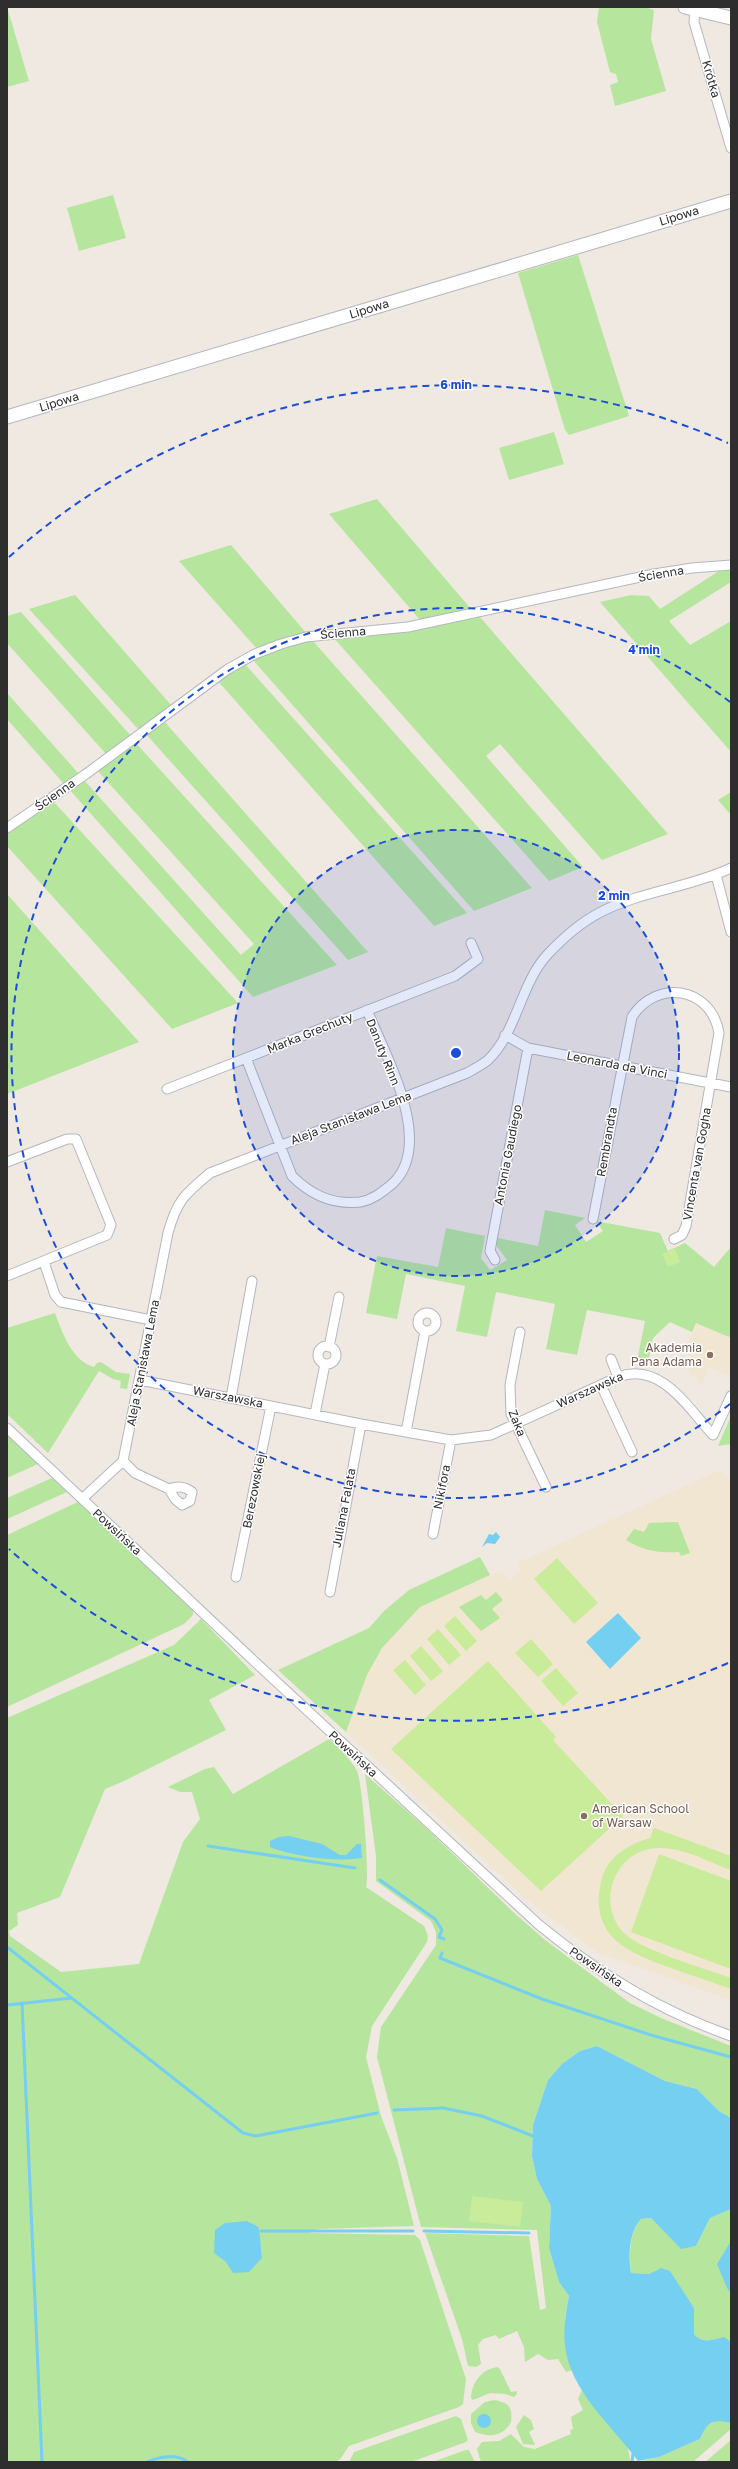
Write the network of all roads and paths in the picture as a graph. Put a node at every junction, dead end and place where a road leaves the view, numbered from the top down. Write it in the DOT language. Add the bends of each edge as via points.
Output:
graph roads {
  1 [pos="690,8"];
  2 [pos="731,18"];
  3 [pos="731,148"];
  4 [pos="731,201"];
  5 [pos="7,417"];
  6 [pos="731,565"];
  7 [pos="7,828"];
  8 [pos="731,868"];
  9 [pos="716,875"];
  10 [pos="731,932"];
  11 [pos="471,943"];
  12 [pos="366,1010"];
  13 [pos="505,1035"];
  14 [pos="528,1048"];
  15 [pos="246,1058"];
  16 [pos="621,1066"];
  17 [pos="711,1083"];
  18 [pos="731,1087"];
  19 [pos="166,1089"];
  20 [pos="402,1099"];
  21 [pos="279,1145"];
  22 [pos="7,1162"];
  23 [pos="593,1219"];
  24 [pos="674,1239"];
  25 [pos="495,1260"];
  26 [pos="44,1262"];
  27 [pos="7,1276"];
  28 [pos="252,1281"];
  29 [pos="339,1297"];
  30 [pos="151,1320"];
  31 [pos="425,1331"];
  32 [pos="520,1332"];
  33 [pos="611,1359"];
  34 [pos="618,1377"];
  35 [pos="140,1380"];
  36 [pos="601,1385"];
  37 [pos="731,1396"];
  38 [pos="231,1398"];
  39 [pos="271,1406"];
  40 [pos="315,1414"];
  41 [pos="361,1424"];
  42 [pos="517,1424"];
  43 [pos="7,1428"];
  44 [pos="406,1432"];
  45 [pos="450,1440"];
  46 [pos="632,1452"];
  47 [pos="123,1461"];
  48 [pos="546,1487"];
  49 [pos="169,1489"];
  50 [pos="82,1499"];
  51 [pos="433,1534"];
  52 [pos="236,1577"];
  53 [pos="330,1592"];
  54 [pos="731,2036"];
  1 -- 2 [label="street"];
  1 -- 3 [label="street, Krótka"];
  4 -- 5 [label="street, Lipowa"];
  6 -- 7 [label="street, Ścienna" via="654,574 408,627 312,636 281,644 255,654 228,669 86,774"];
  8 -- 9 [label="street, Aleja Stanisława Lema"];
  9 -- 10 [label="street"];
  9 -- 13 [label="street, Aleja Stanisława Lema" via="638,898 599,913 572,931 546,956 525,990"];
  11 -- 12 [label="street, Marka Grechuty" via="478,959 455,976"];
  12 -- 15 [label="street, Marka Grechuty"];
  12 -- 20 [label="street, Danuty Rinn"];
  13 -- 14 [label="street, Leonarda da Vinci"];
  13 -- 20 [label="street, Aleja Stanisława Lema" via="488,1060 467,1073"];
  14 -- 16 [label="street, Leonarda da Vinci"];
  14 -- 25 [label="street, Antonia Gaudiego" via="490,1251"];
  15 -- 19 [label="street, Marka Grechuty"];
  15 -- 21 [label="street, Danuty Rinn"];
  16 -- 17 [label="street, Leonarda da Vinci"];
  16 -- 17 [label="street" via="632,1017 639,1005 665,993 682,994 707,1004 717,1019 719,1033"];
  16 -- 23 [label="street, Rembrandta"];
  17 -- 18 [label="street, Leonarda da Vinci"];
  17 -- 24 [label="street, Vincenta van Gogha" via="686,1226 682,1235"];
  20 -- 21 [label="street, Aleja Stanisława Lema"];
  20 -- 21 [label="street, Danuty Rinn" via="409,1121 410,1137 406,1165 397,1180 371,1199 343,1203 329,1201 313,1193 292,1176"];
  21 -- 30 [label="street, Aleja Stanisława Lema" via="210,1173 184,1195 174,1210"];
  22 -- 26 [label="street" via="67,1139 76,1139 110,1225 107,1235"];
  26 -- 27 [label="street"];
  26 -- 30 [label="street" via="55,1295 61,1302"];
  28 -- 38 [label="street"];
  29 -- 40 [label="street" via="329,1347 335,1352 335,1358 330,1364 326,1364"];
  30 -- 35 [label="street, Aleja Stanisława Lema"];
  31 -- 44 [label="street"];
  32 -- 42 [label="street, Zaka" via="510,1385 511,1414"];
  33 -- 34 [label="street"];
  34 -- 36 [label="street, Warszawska"];
  34 -- 37 [label="street, Warszawska" via="637,1372 658,1378 676,1393 713,1435"];
  35 -- 38 [label="street, Warszawska"];
  35 -- 47 [label="street, Aleja Stanisława Lema"];
  36 -- 42 [label="street, Warszawska"];
  36 -- 46 [label="street"];
  38 -- 39 [label="street, Warszawska"];
  39 -- 40 [label="street, Warszawska"];
  39 -- 52 [label="street, Berezowskiej"];
  40 -- 41 [label="street, Warszawska"];
  41 -- 44 [label="street, Warszawska"];
  41 -- 53 [label="street, Juliana Falata"];
  42 -- 45 [label="street, Warszawska" via="479,1438"];
  42 -- 48 [label="street, Zaka"];
  43 -- 50 [label="street, Powsińska"];
  44 -- 45 [label="street, Warszawska"];
  45 -- 51 [label="street, Nikifora"];
  47 -- 49 [label="street" via="135,1474"];
  47 -- 50 [label="street"];
  50 -- 54 [label="street, Powsińska" via="538,1924 584,1960 637,1993 690,2020"];
}
